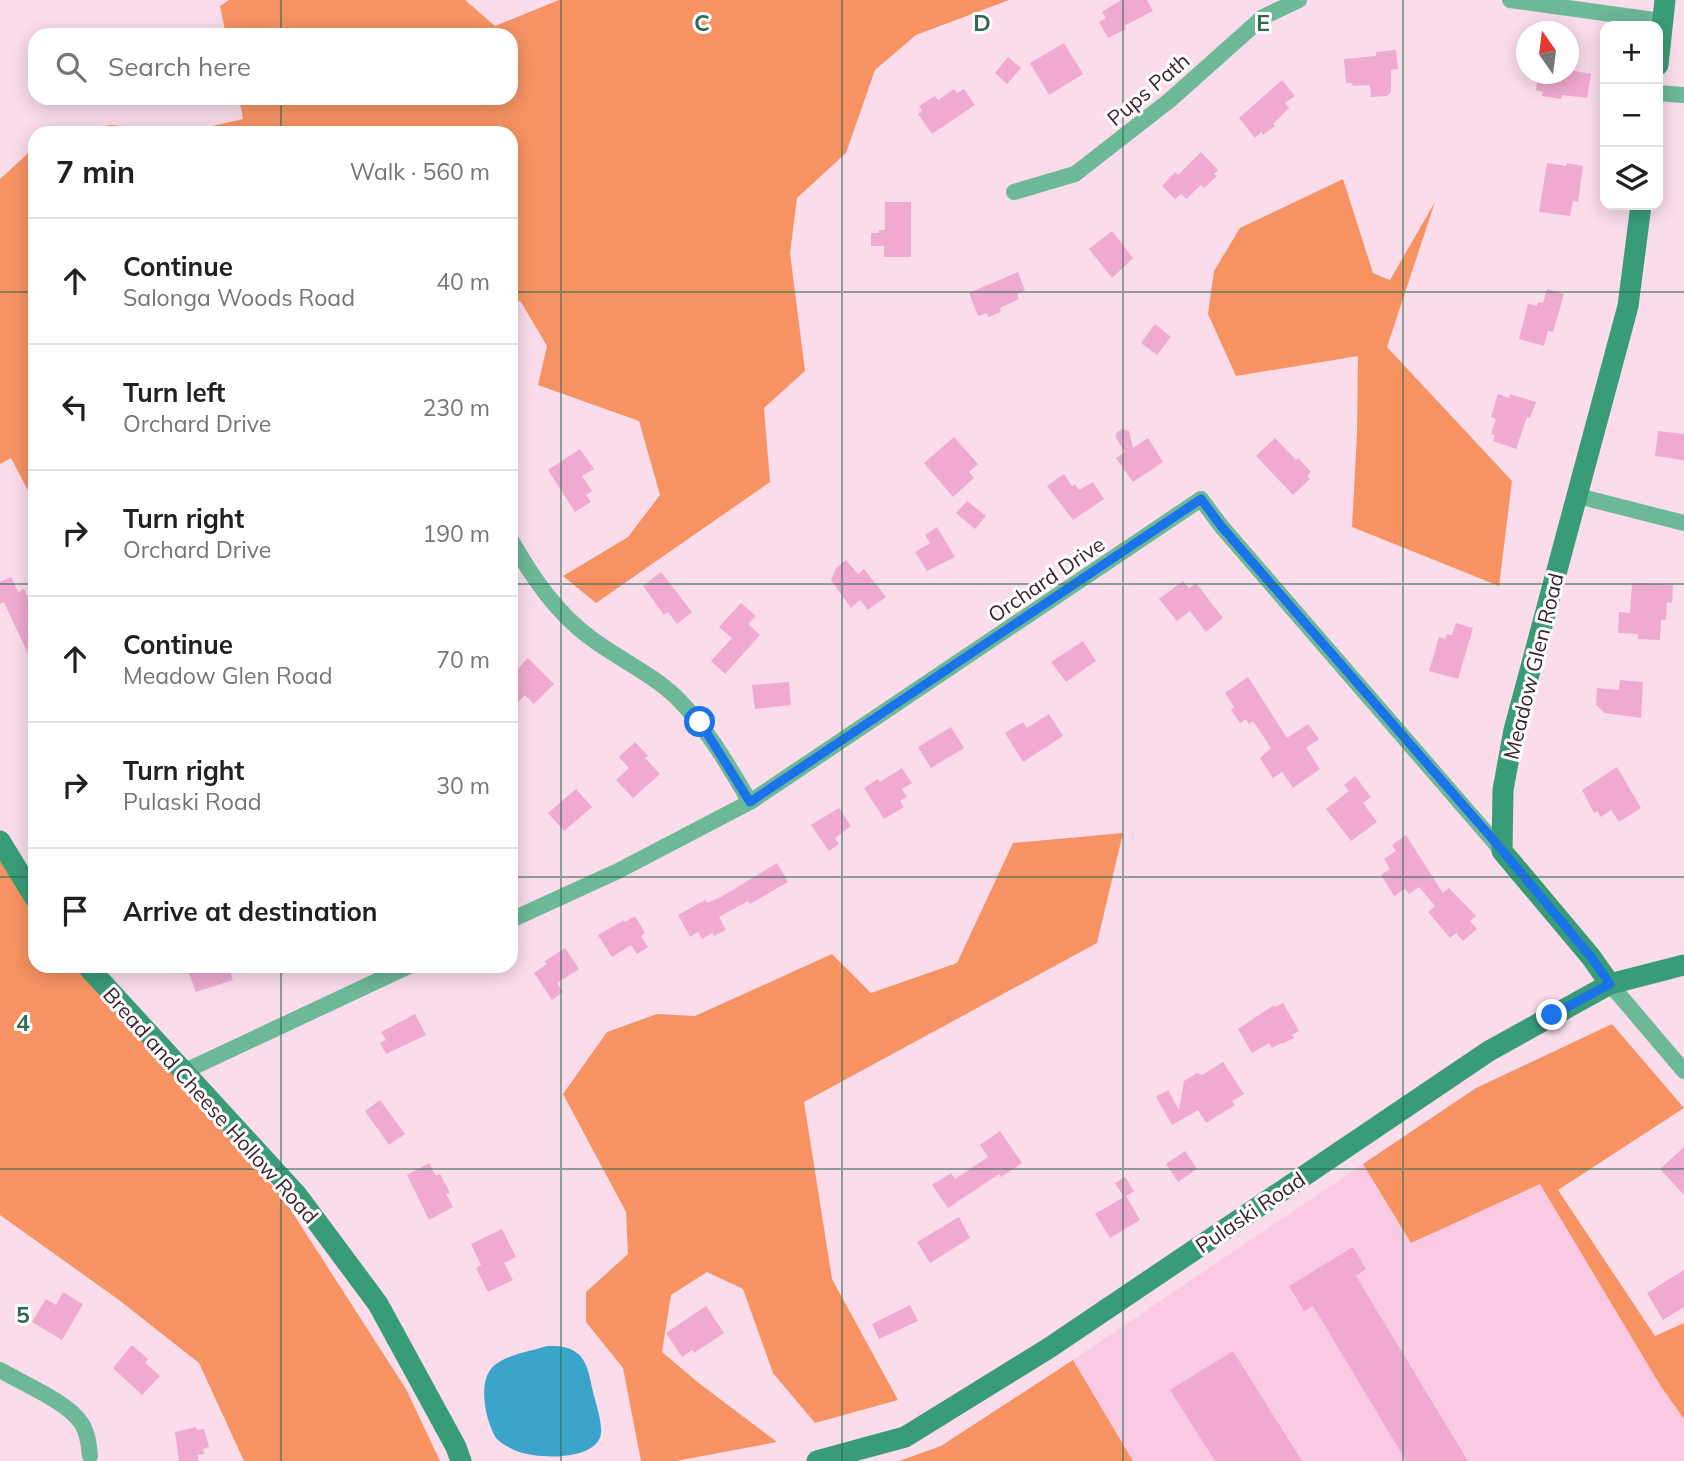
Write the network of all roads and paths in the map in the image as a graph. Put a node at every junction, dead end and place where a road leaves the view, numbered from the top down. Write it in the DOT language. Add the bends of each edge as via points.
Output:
graph roads {
  1 [pos="1300,0"];
  2 [pos="1510,0"];
  3 [pos="1664,10"];
  4 [pos="1663,93"];
  5 [pos="1684,95"];
  6 [pos="1014,192"];
  7 [pos="1640,210"];
  8 [pos="1578,496"];
  9 [pos="1684,523"];
  10 [pos="518,552"];
  11 [pos="750,802"];
  12 [pos="0,841"];
  13 [pos="1502,850"];
  14 [pos="28,887"];
  15 [pos="518,917"];
  16 [pos="1684,965"];
  17 [pos="94,973"];
  18 [pos="394,973"];
  19 [pos="1610,984"];
  20 [pos="185,1071"];
  21 [pos="1684,1071"];
  22 [pos="0,1370"];
  23 [pos="90,1456"];
  24 [pos="461,1461"];
  25 [pos="817,1461"];
  1 -- 6 [label="street, Pups Path" via="1263,18 1170,100 1075,174"];
  2 -- 3 [label="street"];
  4 -- 5 [label="street"];
  7 -- 8 [label="main road, Meadow Glen Road" via="1628,306"];
  8 -- 9 [label="street"];
  8 -- 13 [label="main road, Meadow Glen Road" via="1514,730 1503,790"];
  10 -- 11 [label="street" via="557,608 590,638 674,695 700,722"];
  11 -- 13 [label="street, Orchard Drive" via="1201,499"];
  11 -- 15 [label="street, Orchard Drive"];
  12 -- 14 [label="main road"];
  13 -- 19 [label="main road"];
  16 -- 19 [label="main road, Pulaski Road"];
  17 -- 20 [label="main road, Bread and Cheese Hollow Road"];
  18 -- 20 [label="street"];
  19 -- 21 [label="street"];
  19 -- 25 [label="main road, Pulaski Road" via="1489,1051 1049,1348 905,1437"];
  20 -- 24 [label="main road, Bread and Cheese Hollow Road" via="297,1195 378,1304"];
  22 -- 23 [label="street" via="71,1411 83,1425"];
}
